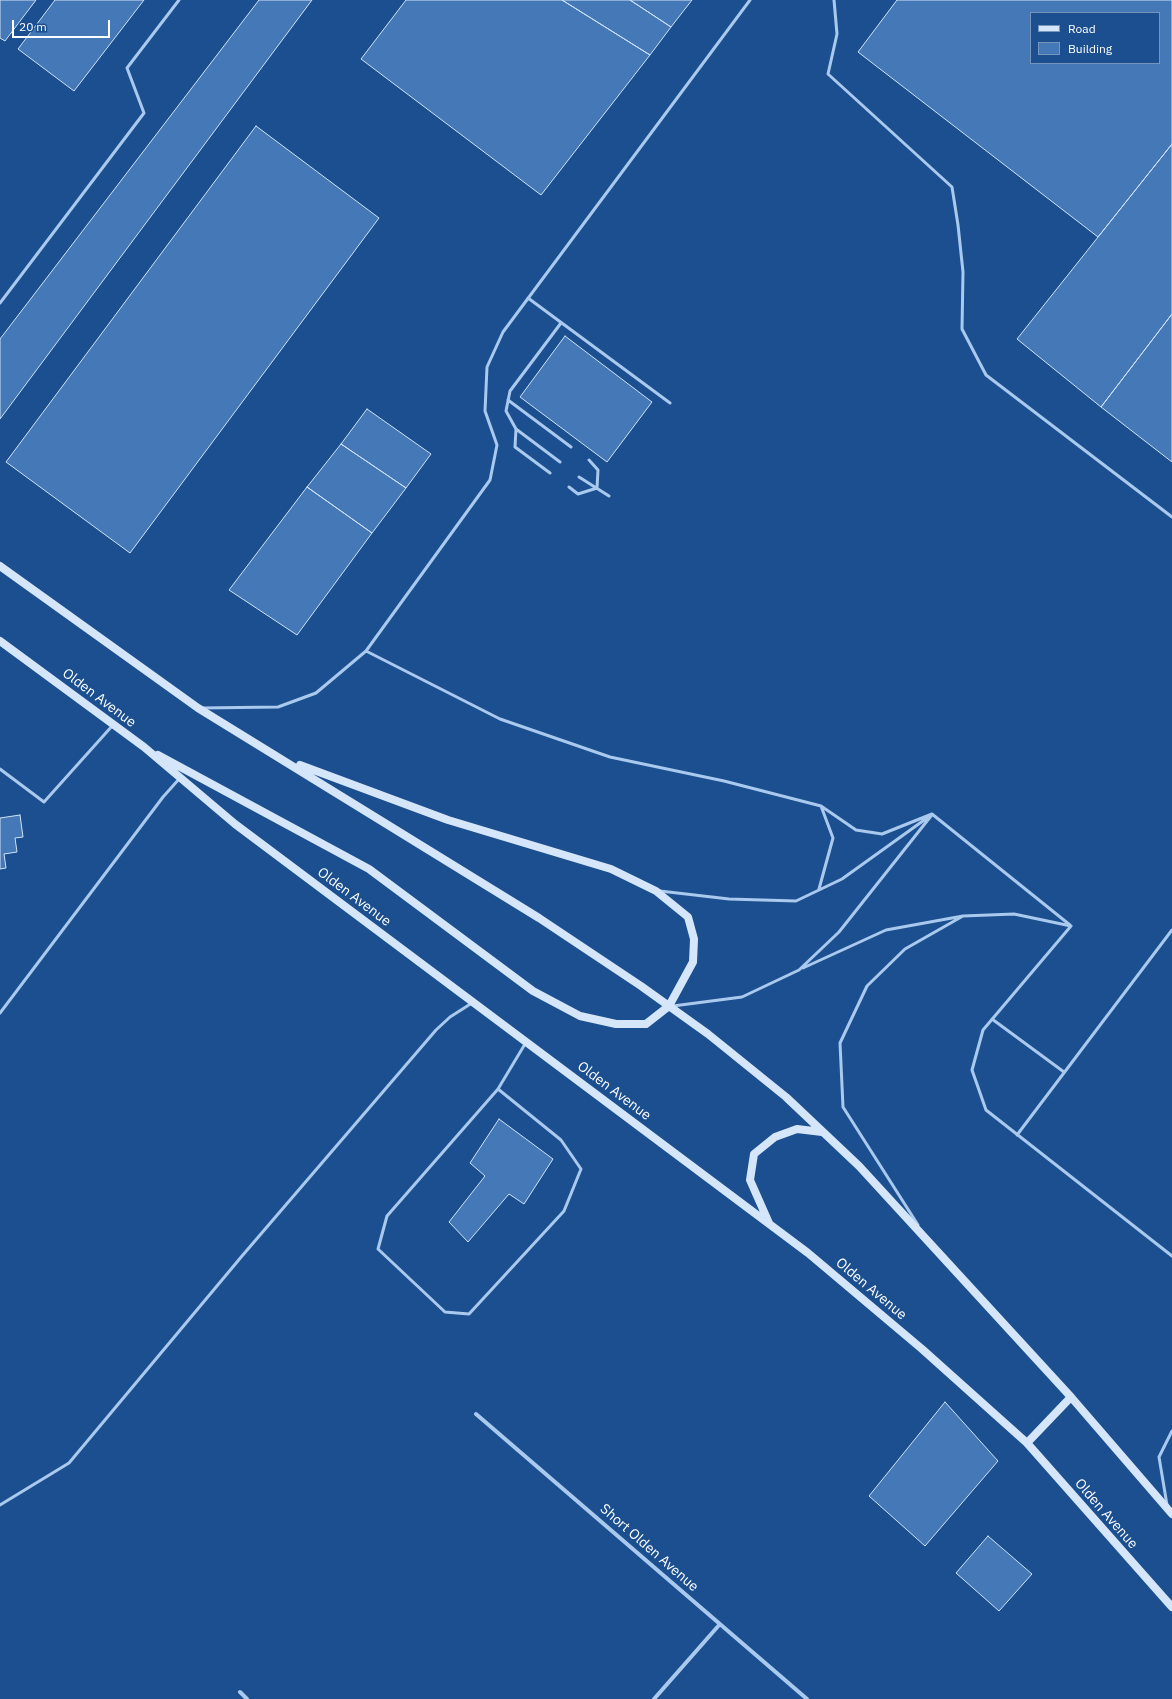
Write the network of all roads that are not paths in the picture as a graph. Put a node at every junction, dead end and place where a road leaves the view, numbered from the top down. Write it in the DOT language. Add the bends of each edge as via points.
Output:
graph roads {
  1 [pos="179,0"];
  2 [pos="750,0"];
  3 [pos="834,0"];
  4 [pos="528,298"];
  5 [pos="0,303"];
  6 [pos="561,322"];
  7 [pos="508,400"];
  8 [pos="670,403"];
  9 [pos="516,429"];
  10 [pos="571,447"];
  11 [pos="589,460"];
  12 [pos="560,462"];
  13 [pos="550,473"];
  14 [pos="579,477"];
  15 [pos="569,487"];
  16 [pos="597,488"];
  17 [pos="609,496"];
  18 [pos="1172,517"];
  19 [pos="0,566"];
  20 [pos="0,641"];
  21 [pos="366,651"];
  22 [pos="198,708"];
  23 [pos="114,725"];
  24 [pos="144,747"];
  25 [pos="281,759"];
  26 [pos="0,769"];
  27 [pos="180,778"];
  28 [pos="821,806"];
  29 [pos="932,814"];
  30 [pos="819,889"];
  31 [pos="656,891"];
  32 [pos="963,916"];
  33 [pos="1071,926"];
  34 [pos="1172,930"];
  35 [pos="799,970"];
  36 [pos="474,1002"];
  37 [pos="669,1006"];
  38 [pos="0,1013"];
  39 [pos="992,1019"];
  40 [pos="526,1042"];
  41 [pos="1064,1072"];
  42 [pos="498,1089"];
  43 [pos="822,1132"];
  44 [pos="1017,1135"];
  45 [pos="770,1224"];
  46 [pos="927,1240"];
  47 [pos="1172,1256"];
  48 [pos="1071,1396"];
  49 [pos="476,1414"];
  50 [pos="1172,1431"];
  51 [pos="1027,1443"];
  52 [pos="0,1505"];
  53 [pos="1170,1512"];
  54 [pos="1172,1607"];
  55 [pos="720,1624"];
  56 [pos="240,1692"];
  57 [pos="247,1699"];
  58 [pos="654,1699"];
  59 [pos="807,1699"];
  1 -- 5 [label="lane" via="127,68 144,113"];
  2 -- 4 [label="lane"];
  3 -- 18 [label="lane" via="837,34 828,74 952,187 963,272 962,330 986,375"];
  4 -- 6 [label="lane"];
  4 -- 21 [label="lane" via="503,332 487,367 485,411 497,445 490,480"];
  6 -- 7 [label="lane" via="510,391"];
  6 -- 8 [label="lane"];
  7 -- 9 [label="lane" via="506,411"];
  7 -- 10 [label="lane"];
  9 -- 12 [label="lane"];
  9 -- 13 [label="lane" via="515,447"];
  11 -- 16 [label="lane" via="598,470"];
  14 -- 16 [label="lane"];
  15 -- 16 [label="lane" via="578,494"];
  16 -- 17 [label="lane"];
  19 -- 22 [label="main road"];
  20 -- 23 [label="main road, Olden Avenue"];
  21 -- 22 [label="lane" via="316,693 278,707"];
  21 -- 28 [label="lane" via="500,718 610,757 724,781"];
  22 -- 25 [label="main road"];
  23 -- 24 [label="main road, Olden Avenue"];
  23 -- 26 [label="lane" via="44,802"];
  24 -- 27 [label="main road, Olden Avenue"];
  24 -- 37 [label="main road" via="369,870 533,991 580,1016 616,1024 646,1024"];
  25 -- 31 [label="main road" via="448,820 610,869"];
  25 -- 37 [label="main road" via="539,918"];
  27 -- 36 [label="main road, Olden Avenue" via="236,824"];
  27 -- 38 [label="lane" via="162,797"];
  28 -- 29 [label="lane" via="856,830 882,834"];
  28 -- 30 [label="lane" via="833,838"];
  29 -- 30 [label="lane" via="842,878"];
  29 -- 33 [label="lane"];
  29 -- 35 [label="lane" via="839,932"];
  30 -- 31 [label="lane" via="796,900 730,899"];
  31 -- 37 [label="main road" via="688,917 694,938 692,962"];
  32 -- 33 [label="lane" via="1014,914"];
  32 -- 35 [label="lane" via="886,930"];
  32 -- 46 [label="lane" via="905,948 868,986 840,1043 843,1107"];
  33 -- 39 [label="lane"];
  34 -- 41 [label="lane"];
  35 -- 37 [label="lane" via="742,998"];
  36 -- 40 [label="main road, Olden Avenue"];
  36 -- 52 [label="lane" via="450,1017 436,1030 69,1463"];
  37 -- 43 [label="main road" via="786,1097"];
  39 -- 41 [label="lane"];
  39 -- 44 [label="lane" via="983,1030 972,1070 986,1110"];
  40 -- 42 [label="lane"];
  40 -- 45 [label="main road, Olden Avenue"];
  41 -- 44 [label="lane"];
  42 -- 42 [label="lane" via="387,1216 378,1249 445,1312 469,1314 564,1210 581,1169 561,1140"];
  43 -- 45 [label="main road" via="797,1129 775,1137 754,1154 750,1180"];
  43 -- 46 [label="main road" via="859,1166"];
  44 -- 47 [label="lane"];
  45 -- 51 [label="main road, Olden Avenue" via="922,1349"];
  46 -- 48 [label="main road"];
  48 -- 51 [label="main road"];
  48 -- 53 [label="main road"];
  49 -- 55 [label="street, Short Olden Avenue"];
  50 -- 53 [label="lane" via="1160,1457"];
  51 -- 54 [label="main road, Olden Avenue"];
  55 -- 58 [label="street"];
  55 -- 59 [label="street, Short Olden Avenue"];
  56 -- 57 [label="street"];
}
